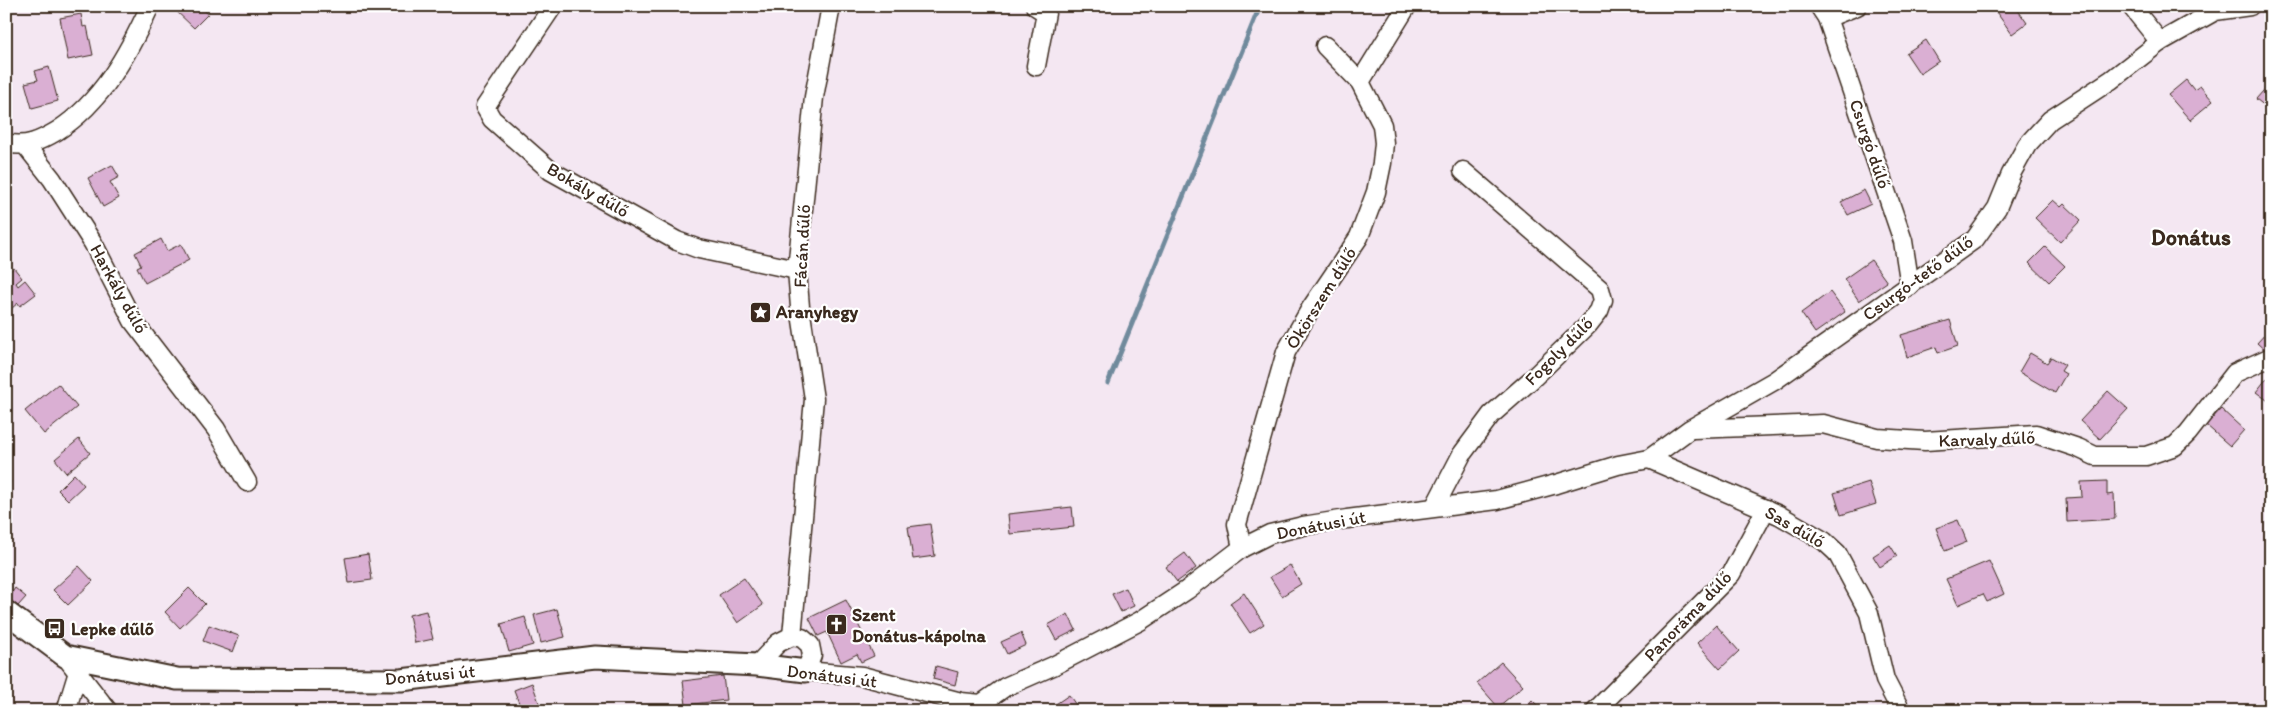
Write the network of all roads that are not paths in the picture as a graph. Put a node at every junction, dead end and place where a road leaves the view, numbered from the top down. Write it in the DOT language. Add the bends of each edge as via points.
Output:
graph roads {
  1 [pos="150,6"];
  2 [pos="553,6"];
  3 [pos="831,6"];
  4 [pos="1034,6"];
  5 [pos="1407,6"];
  6 [pos="1857,6"];
  7 [pos="2130,6"];
  8 [pos="2250,6"];
  9 [pos="1823,12"];
  10 [pos="2160,42"];
  11 [pos="1325,46"];
  12 [pos="1036,66"];
  13 [pos="1360,82"];
  14 [pos="6,143"];
  15 [pos="26,146"];
  16 [pos="1463,172"];
  17 [pos="797,270"];
  18 [pos="1910,286"];
  19 [pos="2271,357"];
  20 [pos="1690,429"];
  21 [pos="1649,459"];
  22 [pos="247,482"];
  23 [pos="1436,506"];
  24 [pos="1766,509"];
  25 [pos="1242,548"];
  26 [pos="6,612"];
  27 [pos="792,636"];
  28 [pos="71,664"];
  29 [pos="757,665"];
  30 [pos="806,671"];
  31 [pos="959,706"];
  32 [pos="987,707"];
  33 [pos="66,711"];
  34 [pos="108,711"];
  35 [pos="1595,711"];
  36 [pos="1901,711"];
  1 -- 15 [label="street" via="136,36 97,96 75,119"];
  2 -- 17 [label="street, Bokály dűlő" via="484,107 492,119 551,171 676,241 698,249"];
  3 -- 17 [label="street, Fácán dűlő" via="814,97"];
  4 -- 12 [label="street" via="1046,13"];
  5 -- 13 [label="street"];
  6 -- 9 [label="street"];
  7 -- 10 [label="street"];
  8 -- 10 [label="street, Csurgó-tető dűlő" via="2215,11"];
  9 -- 18 [label="street, Csurgó dűlő" via="1903,241"];
  10 -- 18 [label="street, Csurgó-tető dűlő" via="2111,80 2050,120 2027,145 1997,208 1974,239"];
  11 -- 13 [label="street, Ökörszem dűlő"];
  13 -- 25 [label="street, Ökörszem dűlő" via="1382,125 1384,143 1376,192 1359,237 1286,352 1237,524"];
  14 -- 15 [label="street"];
  15 -- 22 [label="street, Harkály dűlő" via="94,242 133,321 216,429"];
  16 -- 23 [label="street, Fogoly dűlő" via="1600,289 1603,300 1600,311 1588,325 1491,415 1462,454"];
  17 -- 27 [label="street, Fácán dűlő" via="814,399"];
  18 -- 20 [label="street, Csurgó-tető dűlő" via="1774,381"];
  19 -- 20 [label="street, Karvaly dűlő" via="2234,373 2175,446 2146,456 2095,456 2036,434 1925,441 1877,438 1823,424"];
  20 -- 21 [label="street, Csurgó-tető dűlő"];
  21 -- 23 [label="street, Donátusi út" via="1497,500"];
  21 -- 24 [label="street, Sas dűlő"];
  23 -- 25 [label="street, Donátusi út" via="1303,526 1270,534"];
  24 -- 35 [label="street, Panoráma dűlő" via="1731,574"];
  24 -- 36 [label="street, Sas dűlő" via="1824,541 1837,552 1869,613 1885,680"];
  25 -- 32 [label="street, Donátusi út" via="1140,621 1005,687"];
  26 -- 28 [label="street, Donátusi út"];
  27 -- 29 [label="street" via="778,643"];
  27 -- 30 [label="street" via="802,638 810,645 812,656"];
  28 -- 29 [label="street, Donátusi út" via="177,679 401,680 595,657"];
  28 -- 33 [label="street"];
  28 -- 34 [label="street"];
  29 -- 30 [label="street, Donátusi út"];
  30 -- 31 [label="street, Donátusi út" via="862,676"];
  31 -- 32 [label="street, Donátusi út"];
}
